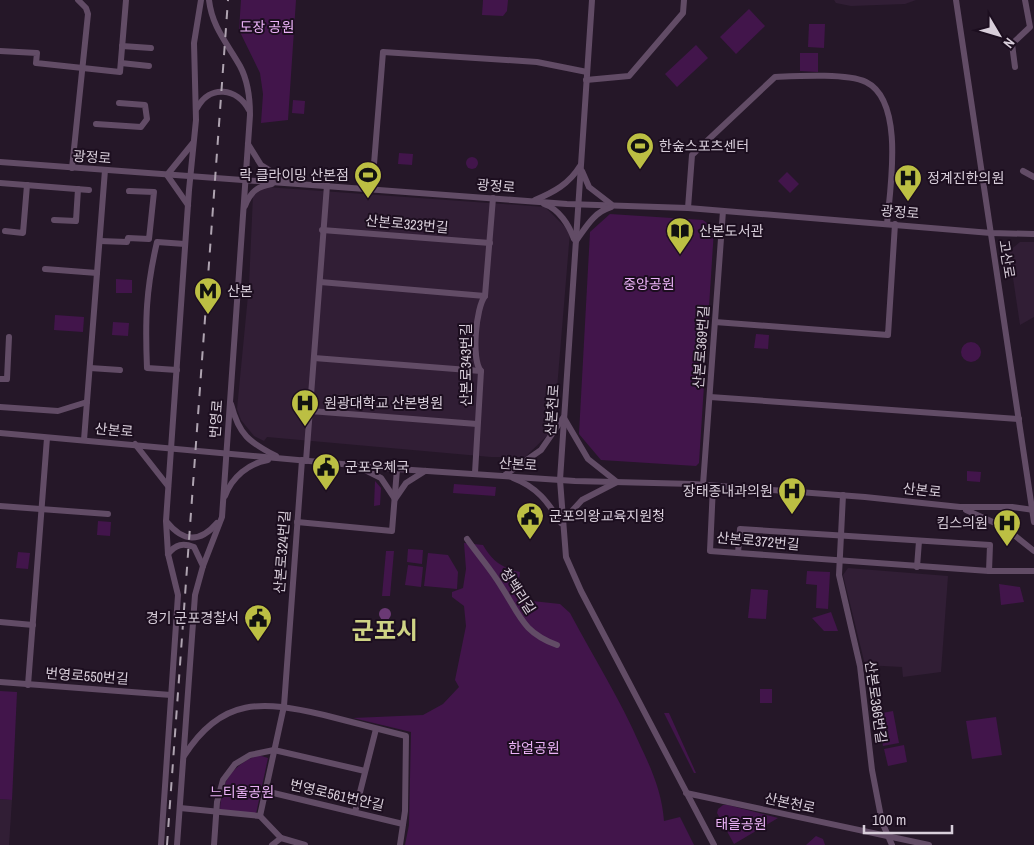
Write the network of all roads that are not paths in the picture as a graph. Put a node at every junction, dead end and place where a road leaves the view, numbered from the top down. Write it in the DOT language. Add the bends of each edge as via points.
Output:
graph roads {
  1 [pos="126,0"];
  2 [pos="201,0"];
  3 [pos="208,0"];
  4 [pos="592,0"];
  5 [pos="684,0"];
  6 [pos="956,0"];
  7 [pos="1025,0"];
  8 [pos="81,1"];
  9 [pos="122,46"];
  10 [pos="151,48"];
  11 [pos="0,51"];
  12 [pos="121,63"];
  13 [pos="149,66"];
  14 [pos="1015,67"];
  15 [pos="82,68"];
  16 [pos="587,72"];
  17 [pos="586,80"];
  18 [pos="118,103"];
  19 [pos="196,110"];
  20 [pos="250,111"];
  21 [pos="96,124"];
  22 [pos="194,142"];
  23 [pos="248,144"];
  24 [pos="0,162"];
  25 [pos="581,165"];
  26 [pos="72,168"];
  27 [pos="105,170"];
  28 [pos="1023,170"];
  29 [pos="167,175"];
  30 [pos="190,176"];
  31 [pos="1034,176"];
  32 [pos="245,180"];
  33 [pos="288,182"];
  34 [pos="0,183"];
  35 [pos="27,185"];
  36 [pos="327,186"];
  37 [pos="78,189"];
  38 [pos="372,189"];
  39 [pos="90,190"];
  40 [pos="129,191"];
  41 [pos="493,198"];
  42 [pos="532,201"];
  43 [pos="578,204"];
  44 [pos="188,205"];
  45 [pos="614,206"];
  46 [pos="688,208"];
  47 [pos="723,211"];
  48 [pos="242,214"];
  49 [pos="54,220"];
  50 [pos="887,224"];
  51 [pos="896,224"];
  52 [pos="322,230"];
  53 [pos="5,231"];
  54 [pos="991,233"];
  55 [pos="1034,234"];
  56 [pos="100,241"];
  57 [pos="576,242"];
  58 [pos="490,243"];
  59 [pos="186,244"];
  60 [pos="45,269"];
  61 [pos="97,273"];
  62 [pos="320,282"];
  63 [pos="485,296"];
  64 [pos="715,322"];
  65 [pos="9,337"];
  66 [pos="314,358"];
  67 [pos="90,368"];
  68 [pos="120,370"];
  69 [pos="177,370"];
  70 [pos="481,371"];
  71 [pos="0,379"];
  72 [pos="710,397"];
  73 [pos="230,399"];
  74 [pos="87,402"];
  75 [pos="0,408"];
  76 [pos="310,411"];
  77 [pos="564,417"];
  78 [pos="1019,419"];
  79 [pos="477,424"];
  80 [pos="0,434"];
  81 [pos="47,438"];
  82 [pos="84,440"];
  83 [pos="135,444"];
  84 [pos="171,450"];
  85 [pos="226,453"];
  86 [pos="280,458"];
  87 [pos="304,461"];
  88 [pos="355,465"];
  89 [pos="397,469"];
  90 [pos="428,470"];
  91 [pos="1026,471"];
  92 [pos="475,473"];
  93 [pos="504,475"];
  94 [pos="560,480"];
  95 [pos="1034,480"];
  96 [pos="617,482"];
  97 [pos="703,485"];
  98 [pos="168,486"];
  99 [pos="713,486"];
  100 [pos="843,495"];
  101 [pos="395,499"];
  102 [pos="223,502"];
  103 [pos="0,506"];
  104 [pos="960,507"];
  105 [pos="43,509"];
  106 [pos="1033,510"];
  107 [pos="108,514"];
  108 [pos="222,517"];
  109 [pos="166,521"];
  110 [pos="297,522"];
  111 [pos="1034,522"];
  112 [pos="562,523"];
  113 [pos="840,537"];
  114 [pos="467,539"];
  115 [pos="919,541"];
  116 [pos="1034,551"];
  117 [pos="738,553"];
  118 [pos="168,554"];
  119 [pos="839,561"];
  120 [pos="202,566"];
  121 [pos="917,567"];
  122 [pos="989,571"];
  123 [pos="1034,571"];
  124 [pos="0,622"];
  125 [pos="33,624"];
  126 [pos="557,645"];
  127 [pos="0,682"];
  128 [pos="28,684"];
  129 [pos="171,695"];
  130 [pos="284,706"];
  131 [pos="376,728"];
  132 [pos="274,750"];
  133 [pos="183,759"];
  134 [pos="365,771"];
  135 [pos="265,791"];
  136 [pos="686,793"];
  137 [pos="180,808"];
  138 [pos="216,812"];
  139 [pos="355,812"];
  140 [pos="260,816"];
  141 [pos="403,824"];
  142 [pos="281,838"];
  143 [pos="889,838"];
  144 [pos="161,845"];
  145 [pos="177,845"];
  146 [pos="214,845"];
  147 [pos="272,845"];
  148 [pos="305,845"];
  149 [pos="400,845"];
  150 [pos="714,845"];
  151 [pos="892,845"];
  152 [pos="929,845"];
  1 -- 9 [label="street"];
  2 -- 19 [label="street" via="194,43"];
  3 -- 20 [label="street, 번영로" via="214,23 241,67 250,95"];
  4 -- 16 [label="street, 산본천로"];
  5 -- 17 [label="street" via="683,13 629,76"];
  6 -- 54 [label="street, 고산로"];
  7 -- 14 [label="street" via="1030,26 1012,44"];
  8 -- 15 [label="street" via="88,14"];
  9 -- 10 [label="street"];
  9 -- 12 [label="street"];
  11 -- 15 [label="street" via="37,53 36,63"];
  12 -- 13 [label="street"];
  12 -- 15 [label="street" via="120,72"];
  15 -- 26 [label="street"];
  16 -- 17 [label="street, 산본천로"];
  16 -- 38 [label="street" via="537,62 383,52"];
  17 -- 25 [label="street, 산본천로"];
  18 -- 21 [label="street" via="145,105 147,119 141,127"];
  19 -- 20 [label="street" via="210,95 226,91 244,100"];
  19 -- 22 [label="street"];
  20 -- 23 [label="street, 번영로"];
  22 -- 29 [label="street"];
  22 -- 30 [label="street"];
  23 -- 32 [label="street, 번영로"];
  23 -- 33 [label="street" via="261,165"];
  24 -- 26 [label="street, 광정로"];
  25 -- 42 [label="street" via="574,177 560,188"];
  25 -- 43 [label="street, 산본천로"];
  25 -- 45 [label="street" via="589,186"];
  26 -- 27 [label="street, 광정로"];
  27 -- 29 [label="street, 광정로"];
  27 -- 56 [label="street"];
  28 -- 31 [label="street"];
  29 -- 30 [label="street, 광정로"];
  29 -- 44 [label="street"];
  30 -- 32 [label="street, 광정로"];
  30 -- 44 [label="street"];
  32 -- 33 [label="street, 광정로"];
  32 -- 48 [label="street, 번영로"];
  33 -- 36 [label="street, 광정로"];
  33 -- 48 [label="street" via="256,189 248,197"];
  34 -- 35 [label="street"];
  35 -- 37 [label="street"];
  35 -- 53 [label="street" via="23,233"];
  36 -- 38 [label="street, 광정로"];
  36 -- 52 [label="street"];
  37 -- 39 [label="street"];
  37 -- 49 [label="street" via="76,222"];
  38 -- 41 [label="street, 광정로"];
  40 -- 56 [label="street" via="154,192 149,239"];
  41 -- 42 [label="street, 광정로"];
  41 -- 58 [label="street, 산본로343번길"];
  42 -- 43 [label="street, 광정로"];
  42 -- 57 [label="street" via="549,206 560,215"];
  43 -- 45 [label="street, 광정로"];
  43 -- 57 [label="street, 산본천로"];
  44 -- 59 [label="street"];
  45 -- 46 [label="street, 광정로"];
  45 -- 57 [label="street" via="604,209 592,219"];
  46 -- 47 [label="street, 광정로"];
  46 -- 50 [label="street" via="692,155 775,78 828,77 866,82 880,95 894,139"];
  47 -- 50 [label="street, 광정로"];
  47 -- 64 [label="street, 산본로369번길"];
  48 -- 73 [label="street, 번영로"];
  50 -- 51 [label="street, 광정로"];
  51 -- 54 [label="street, 광정로"];
  51 -- 64 [label="street" via="888,335"];
  52 -- 58 [label="street, 산본로323번길"];
  52 -- 62 [label="street"];
  54 -- 55 [label="street, 광정로"];
  54 -- 78 [label="street, 고산로"];
  56 -- 61 [label="street"];
  57 -- 77 [label="street, 산본천로"];
  58 -- 63 [label="street, 산본로343번길"];
  59 -- 69 [label="street"];
  59 -- 69 [label="street" via="157,242 148,280 147,368"];
  60 -- 61 [label="street"];
  61 -- 67 [label="street"];
  62 -- 63 [label="street"];
  62 -- 66 [label="street"];
  63 -- 70 [label="street, 산본로343번길" via="479,308 475,358"];
  64 -- 72 [label="street, 산본로369번길"];
  65 -- 71 [label="street" via="6,379"];
  66 -- 70 [label="street"];
  66 -- 76 [label="street"];
  67 -- 68 [label="street"];
  67 -- 74 [label="street"];
  69 -- 84 [label="street"];
  70 -- 79 [label="street, 산본로343번길"];
  72 -- 78 [label="street"];
  72 -- 97 [label="street, 산본로369번길"];
  73 -- 85 [label="street, 번영로"];
  73 -- 86 [label="street" via="242,433 253,444"];
  74 -- 75 [label="street" via="58,412"];
  74 -- 82 [label="street"];
  76 -- 79 [label="street"];
  76 -- 87 [label="street"];
  77 -- 93 [label="street" via="541,450"];
  77 -- 94 [label="street, 산본천로"];
  77 -- 96 [label="street" via="588,459"];
  78 -- 91 [label="street, 고산로"];
  79 -- 92 [label="street, 산본로343번길"];
  80 -- 81 [label="street, 산본로"];
  81 -- 82 [label="street, 산본로"];
  81 -- 105 [label="street"];
  82 -- 83 [label="street, 산본로"];
  83 -- 84 [label="street, 산본로"];
  83 -- 98 [label="street"];
  84 -- 85 [label="street, 산본로"];
  84 -- 98 [label="street"];
  85 -- 86 [label="street, 산본로"];
  85 -- 102 [label="street, 번영로"];
  86 -- 87 [label="street, 산본로"];
  86 -- 102 [label="street" via="254,462 247,467 232,483"];
  87 -- 88 [label="street, 산본로"];
  87 -- 110 [label="street, 산본로324번길"];
  88 -- 89 [label="street, 산본로"];
  88 -- 101 [label="street" via="381,478"];
  89 -- 90 [label="street, 산본로"];
  89 -- 101 [label="street"];
  90 -- 92 [label="street, 산본로"];
  90 -- 101 [label="street" via="406,482"];
  91 -- 95 [label="street"];
  91 -- 106 [label="street, 고산로"];
  92 -- 93 [label="street, 산본로"];
  93 -- 94 [label="street, 산본로"];
  93 -- 112 [label="street" via="529,484"];
  94 -- 96 [label="street, 산본로"];
  94 -- 112 [label="street, 산본천로"];
  96 -- 97 [label="street, 산본로"];
  96 -- 112 [label="street" via="582,500"];
  97 -- 99 [label="street, 산본로"];
  98 -- 109 [label="street"];
  99 -- 100 [label="street, 산본로"];
  99 -- 117 [label="street, 산본로372번길" via="709,550"];
  100 -- 104 [label="street, 산본로"];
  100 -- 113 [label="street, 산본로386번길"];
  101 -- 110 [label="street" via="392,531"];
  102 -- 108 [label="street, 번영로"];
  103 -- 105 [label="street"];
  104 -- 106 [label="street, 산본로"];
  104 -- 116 [label="street" via="1004,527"];
  105 -- 107 [label="street"];
  105 -- 125 [label="street"];
  106 -- 111 [label="street, 고산로"];
  108 -- 109 [label="street" via="212,530 190,540 180,536"];
  108 -- 120 [label="street, 번영로"];
  109 -- 118 [label="street"];
  110 -- 130 [label="street, 산본로324번길"];
  112 -- 136 [label="street, 산본천로" via="570,571"];
  113 -- 115 [label="street"];
  113 -- 117 [label="street" via="740,529"];
  113 -- 119 [label="street, 산본로386번길"];
  114 -- 126 [label="street, 청백리길" via="527,628 540,639"];
  115 -- 121 [label="street"];
  115 -- 122 [label="street" via="990,545"];
  117 -- 119 [label="street, 산본로372번길"];
  118 -- 120 [label="street" via="178,545 186,544 194,547"];
  118 -- 129 [label="street" via="178,595"];
  119 -- 121 [label="street"];
  119 -- 143 [label="street, 산본로386번길" via="838,575 864,690 872,770 882,822"];
  120 -- 133 [label="street, 번영로" via="195,595"];
  121 -- 122 [label="street"];
  122 -- 123 [label="street"];
  124 -- 125 [label="street"];
  125 -- 128 [label="street"];
  127 -- 128 [label="street, 번영로550번길"];
  128 -- 129 [label="street, 번영로550번길"];
  129 -- 144 [label="street"];
  130 -- 131 [label="street"];
  130 -- 132 [label="street, 산본로324번길"];
  130 -- 133 [label="street" via="252,706 231,712 202,732"];
  131 -- 134 [label="street"];
  131 -- 141 [label="street" via="406,736"];
  132 -- 134 [label="street"];
  132 -- 135 [label="street, 산본로324번길"];
  132 -- 138 [label="street" via="250,754 235,764 223,780"];
  133 -- 137 [label="street, 번영로"];
  134 -- 139 [label="street"];
  135 -- 139 [label="street, 번영로561번안길"];
  135 -- 140 [label="street, 산본로324번길"];
  136 -- 143 [label="street, 산본천로"];
  136 -- 150 [label="street, 산본천로"];
  137 -- 138 [label="street"];
  137 -- 145 [label="street, 번영로"];
  138 -- 140 [label="street"];
  138 -- 146 [label="street"];
  139 -- 141 [label="street, 번영로561번안길"];
  140 -- 142 [label="street"];
  141 -- 149 [label="street"];
  142 -- 147 [label="street"];
  142 -- 148 [label="street"];
  143 -- 151 [label="street, 산본로386번길"];
  143 -- 152 [label="street"];
}
